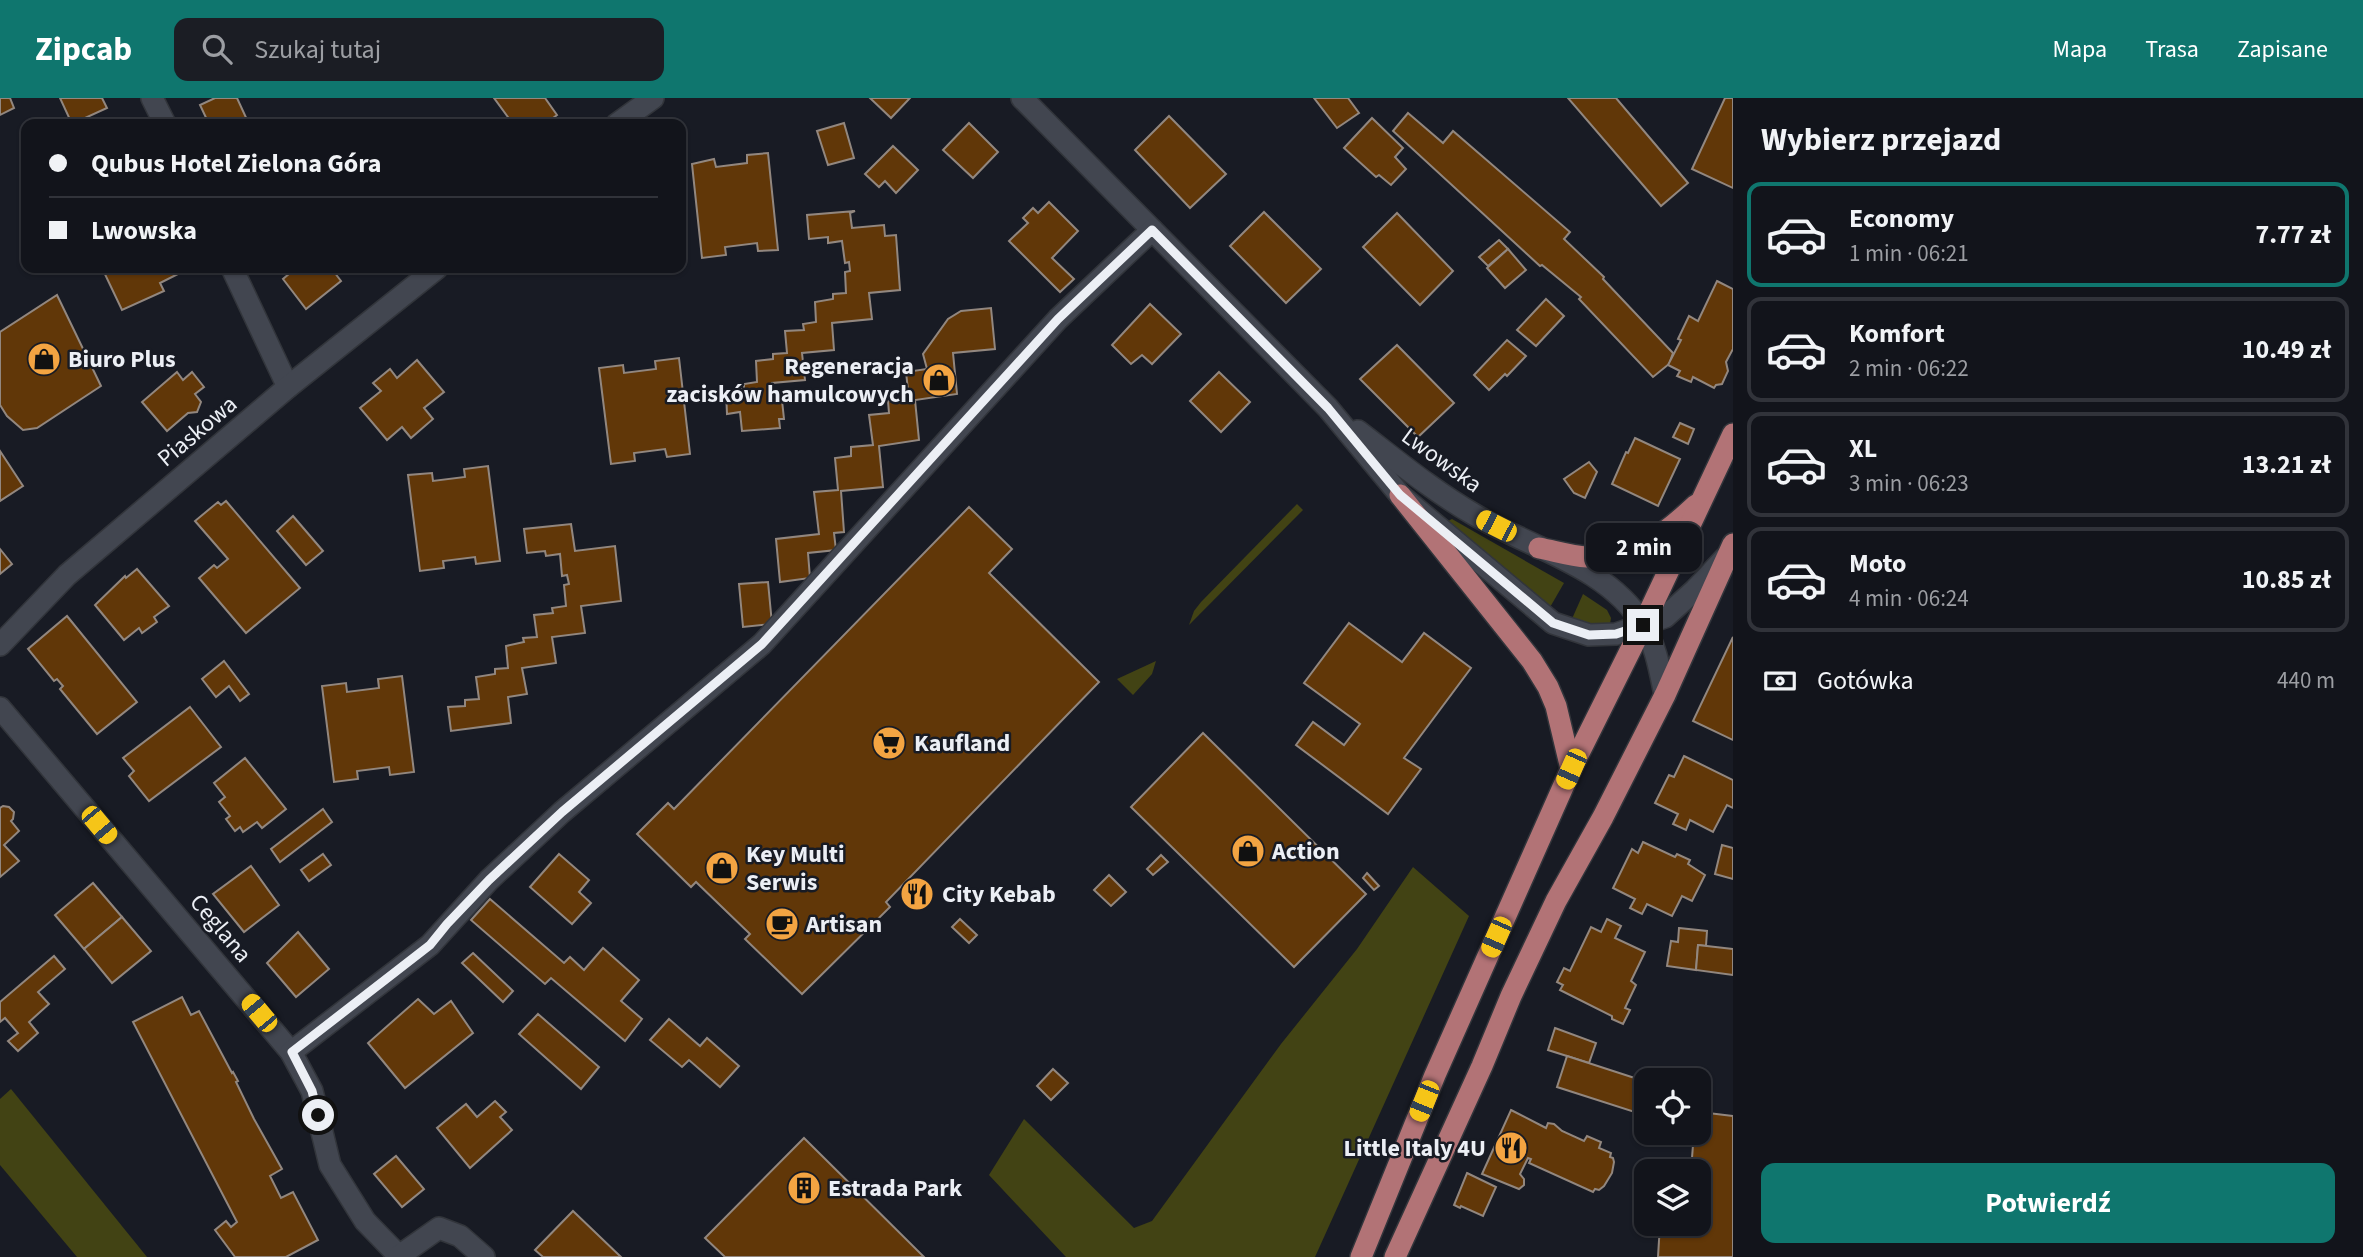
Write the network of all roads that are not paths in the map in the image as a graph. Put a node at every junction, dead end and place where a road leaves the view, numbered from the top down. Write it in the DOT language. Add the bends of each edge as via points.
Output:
graph roads {
  1 [pos="152,98"];
  2 [pos="653,98"];
  3 [pos="1022,98"];
  4 [pos="162,119"];
  5 [pos="624,119"];
  6 [pos="1152,230"];
  7 [pos="234,273"];
  8 [pos="431,273"];
  9 [pos="288,387"];
  10 [pos="1328,408"];
  11 [pos="1733,435"];
  12 [pos="1400,495"];
  13 [pos="1703,499"];
  14 [pos="1539,548"];
  15 [pos="1731,549"];
  16 [pos="1643,625"];
  17 [pos="0,645"];
  18 [pos="1665,695"];
  19 [pos="0,708"];
  20 [pos="1571,769"];
  21 [pos="292,1052"];
  22 [pos="399,1256"];
  23 [pos="484,1257"];
  24 [pos="1361,1257"];
  25 [pos="1395,1257"];
  1 -- 4 [label="street"];
  2 -- 5 [label="street"];
  3 -- 6 [label="street, Lwowska"];
  6 -- 10 [label="street, Lwowska"];
  6 -- 21 [label="street" via="1058,319 762,644 562,812 489,880 430,945"];
  7 -- 9 [label="street"];
  8 -- 9 [label="street, Piaskowa"];
  9 -- 17 [label="street, Piaskowa" via="67,575"];
  10 -- 12 [label="street, Lwowska"];
  10 -- 14 [label="street, Lwowska" via="1475,515"];
  11 -- 13 [label="main road"];
  12 -- 16 [label="street, Lwowska" via="1553,623 1589,635 1616,634"];
  12 -- 20 [label="main road" via="1532,661 1556,706"];
  13 -- 14 [label="main road" via="1673,527 1639,549 1619,555 1587,557"];
  13 -- 16 [label="main road"];
  14 -- 16 [label="street, Lwowska" via="1614,590"];
  15 -- 16 [label="street" via="1665,617"];
  15 -- 18 [label="main road"];
  16 -- 18 [label="street" via="1659,662"];
  16 -- 20 [label="main road"];
  18 -- 25 [label="main road" via="1556,901"];
  19 -- 21 [label="street, Ceglana"];
  20 -- 24 [label="main road" via="1435,1075"];
  21 -- 22 [label="street, Ceglana" via="312,1091 330,1165 365,1221"];
  22 -- 23 [label="street, Ceglana" via="439,1228 460,1236"];
}
